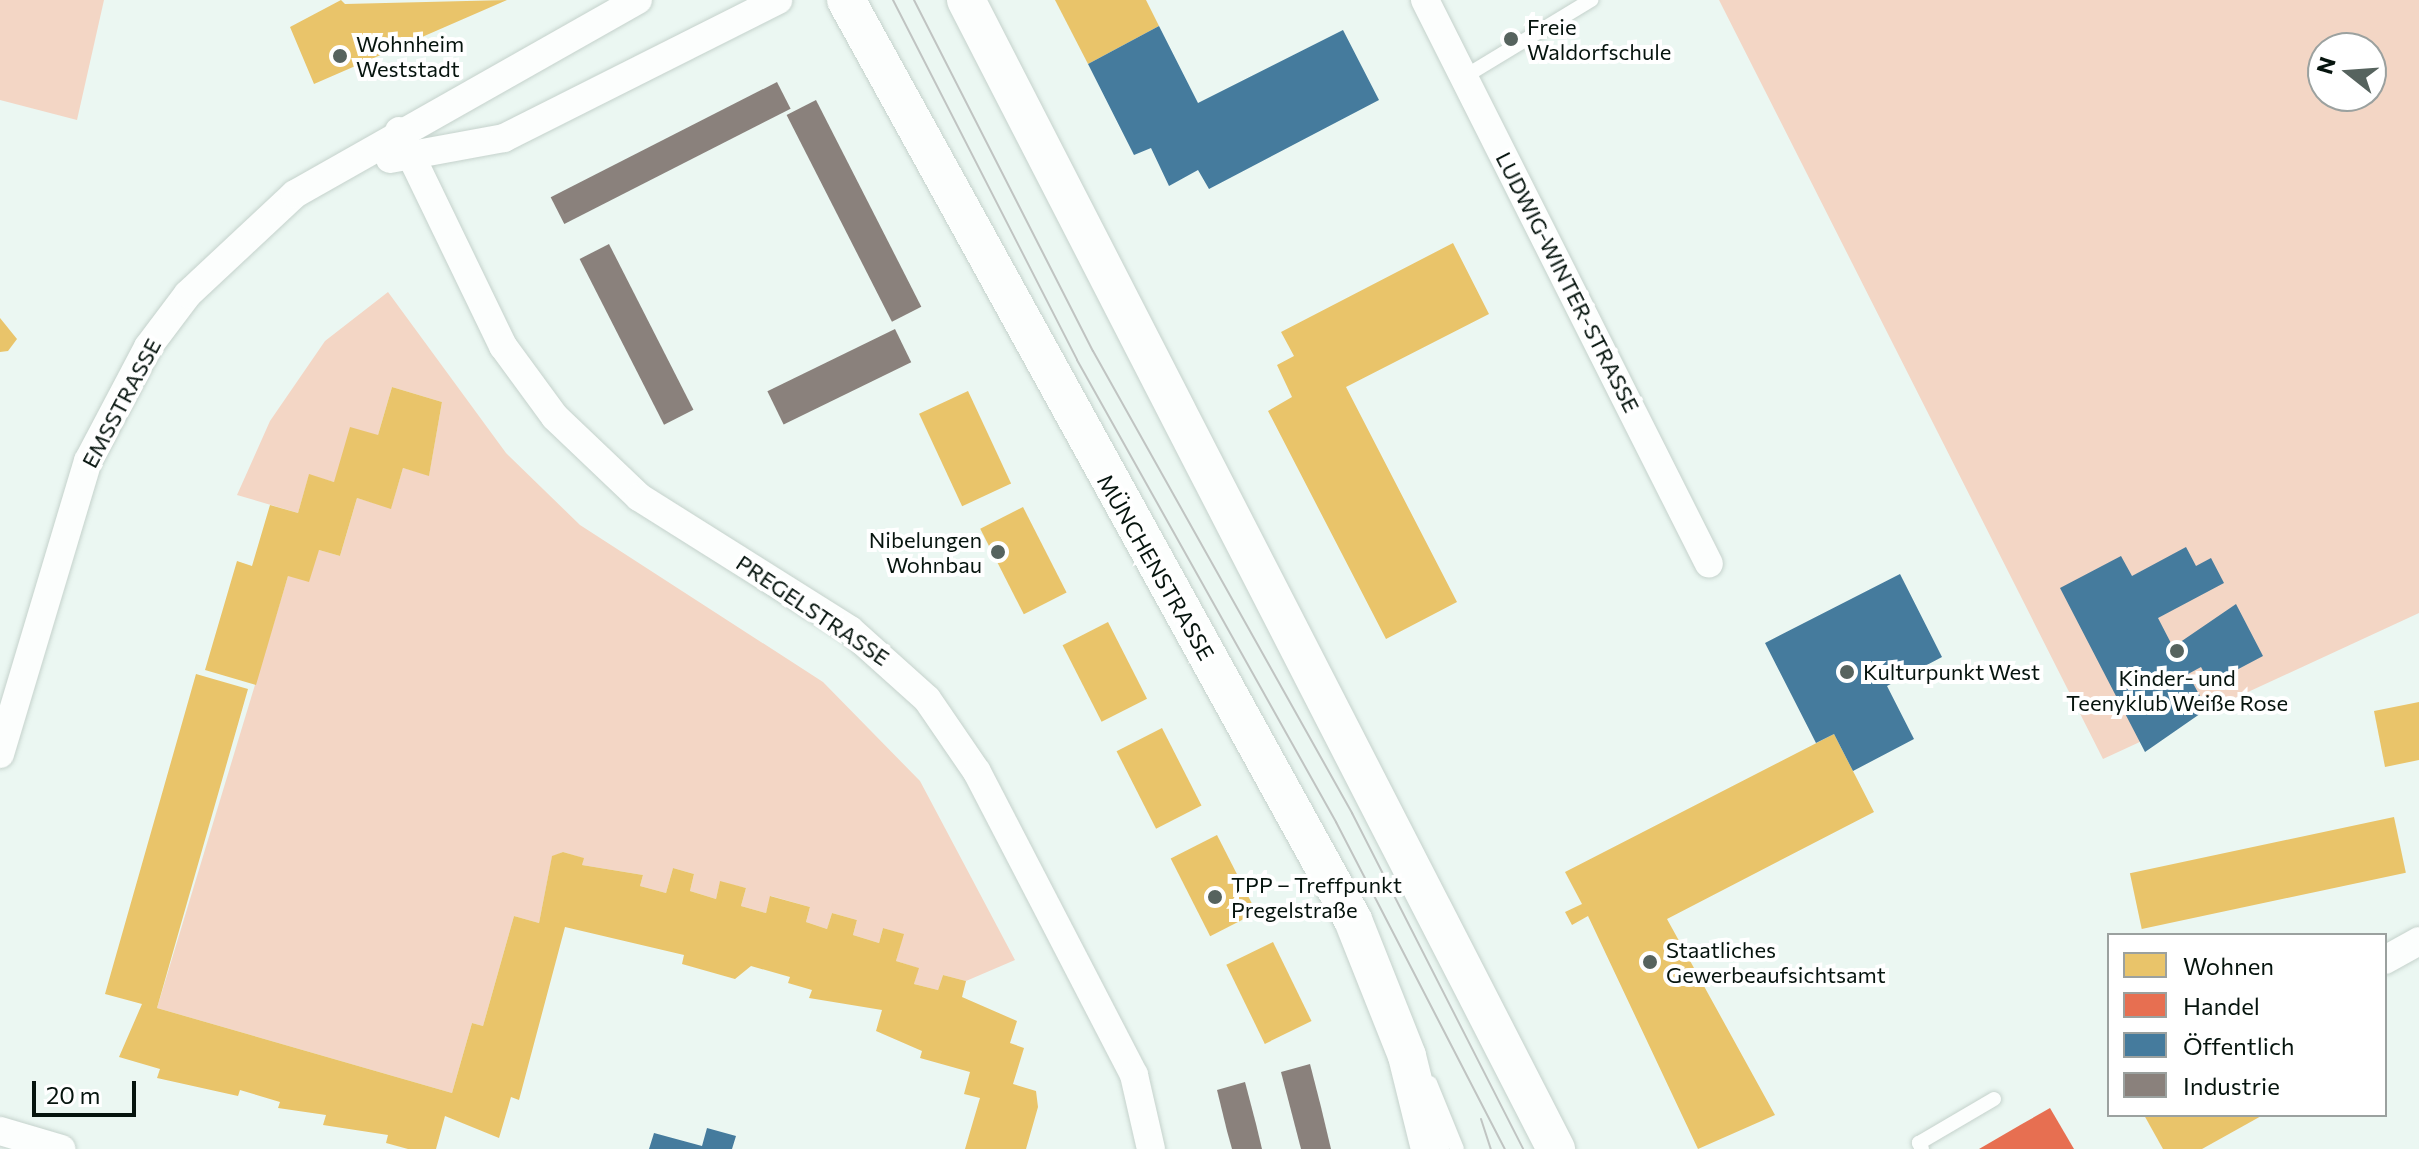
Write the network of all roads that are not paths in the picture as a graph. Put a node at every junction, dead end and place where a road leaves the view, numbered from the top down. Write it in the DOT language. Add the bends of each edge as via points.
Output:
graph roads {
  1 [pos="638,0"];
  2 [pos="778,0"];
  3 [pos="846,0"];
  4 [pos="966,0"];
  5 [pos="1425,0"];
  6 [pos="1591,0"];
  7 [pos="1464,77"];
  8 [pos="403,143"];
  9 [pos="1709,564"];
  10 [pos="0,754"];
  11 [pos="1353,920"];
  12 [pos="2419,941"];
  13 [pos="2387,959"];
  14 [pos="1994,1099"];
  15 [pos="0,1131"];
  16 [pos="61,1149"];
  17 [pos="1151,1149"];
  18 [pos="1430,1149"];
  19 [pos="1457,1149"];
  20 [pos="1556,1149"];
  21 [pos="1922,1149"];
  1 -- 8 [label="street, EMSSTRASSE"];
  2 -- 8 [label="street, EMSSTRASSE" via="504,138"];
  3 -- 11 [label="main road, MÜNCHENSTRASSE"];
  4 -- 20 [label="main road"];
  5 -- 7 [label="street, LUDWIG-WINTER-STRASSE"];
  6 -- 7 [label="lane"];
  7 -- 9 [label="street, LUDWIG-WINTER-STRASSE"];
  8 -- 10 [label="street, EMSSTRASSE" via="338,169 295,194 216,263 132,374 73,502"];
  8 -- 17 [label="street, PREGELSTRASSE" via="503,346 580,444 639,497 850,630 927,699 977,772 1134,1075"];
  11 -- 18 [label="main road, MÜNCHENSTRASSE" via="1407,1056"];
  11 -- 19 [label="lane"];
  12 -- 13 [label="street"];
  14 -- 21 [label="lane" via="1919,1143"];
  15 -- 16 [label="street"];
}
